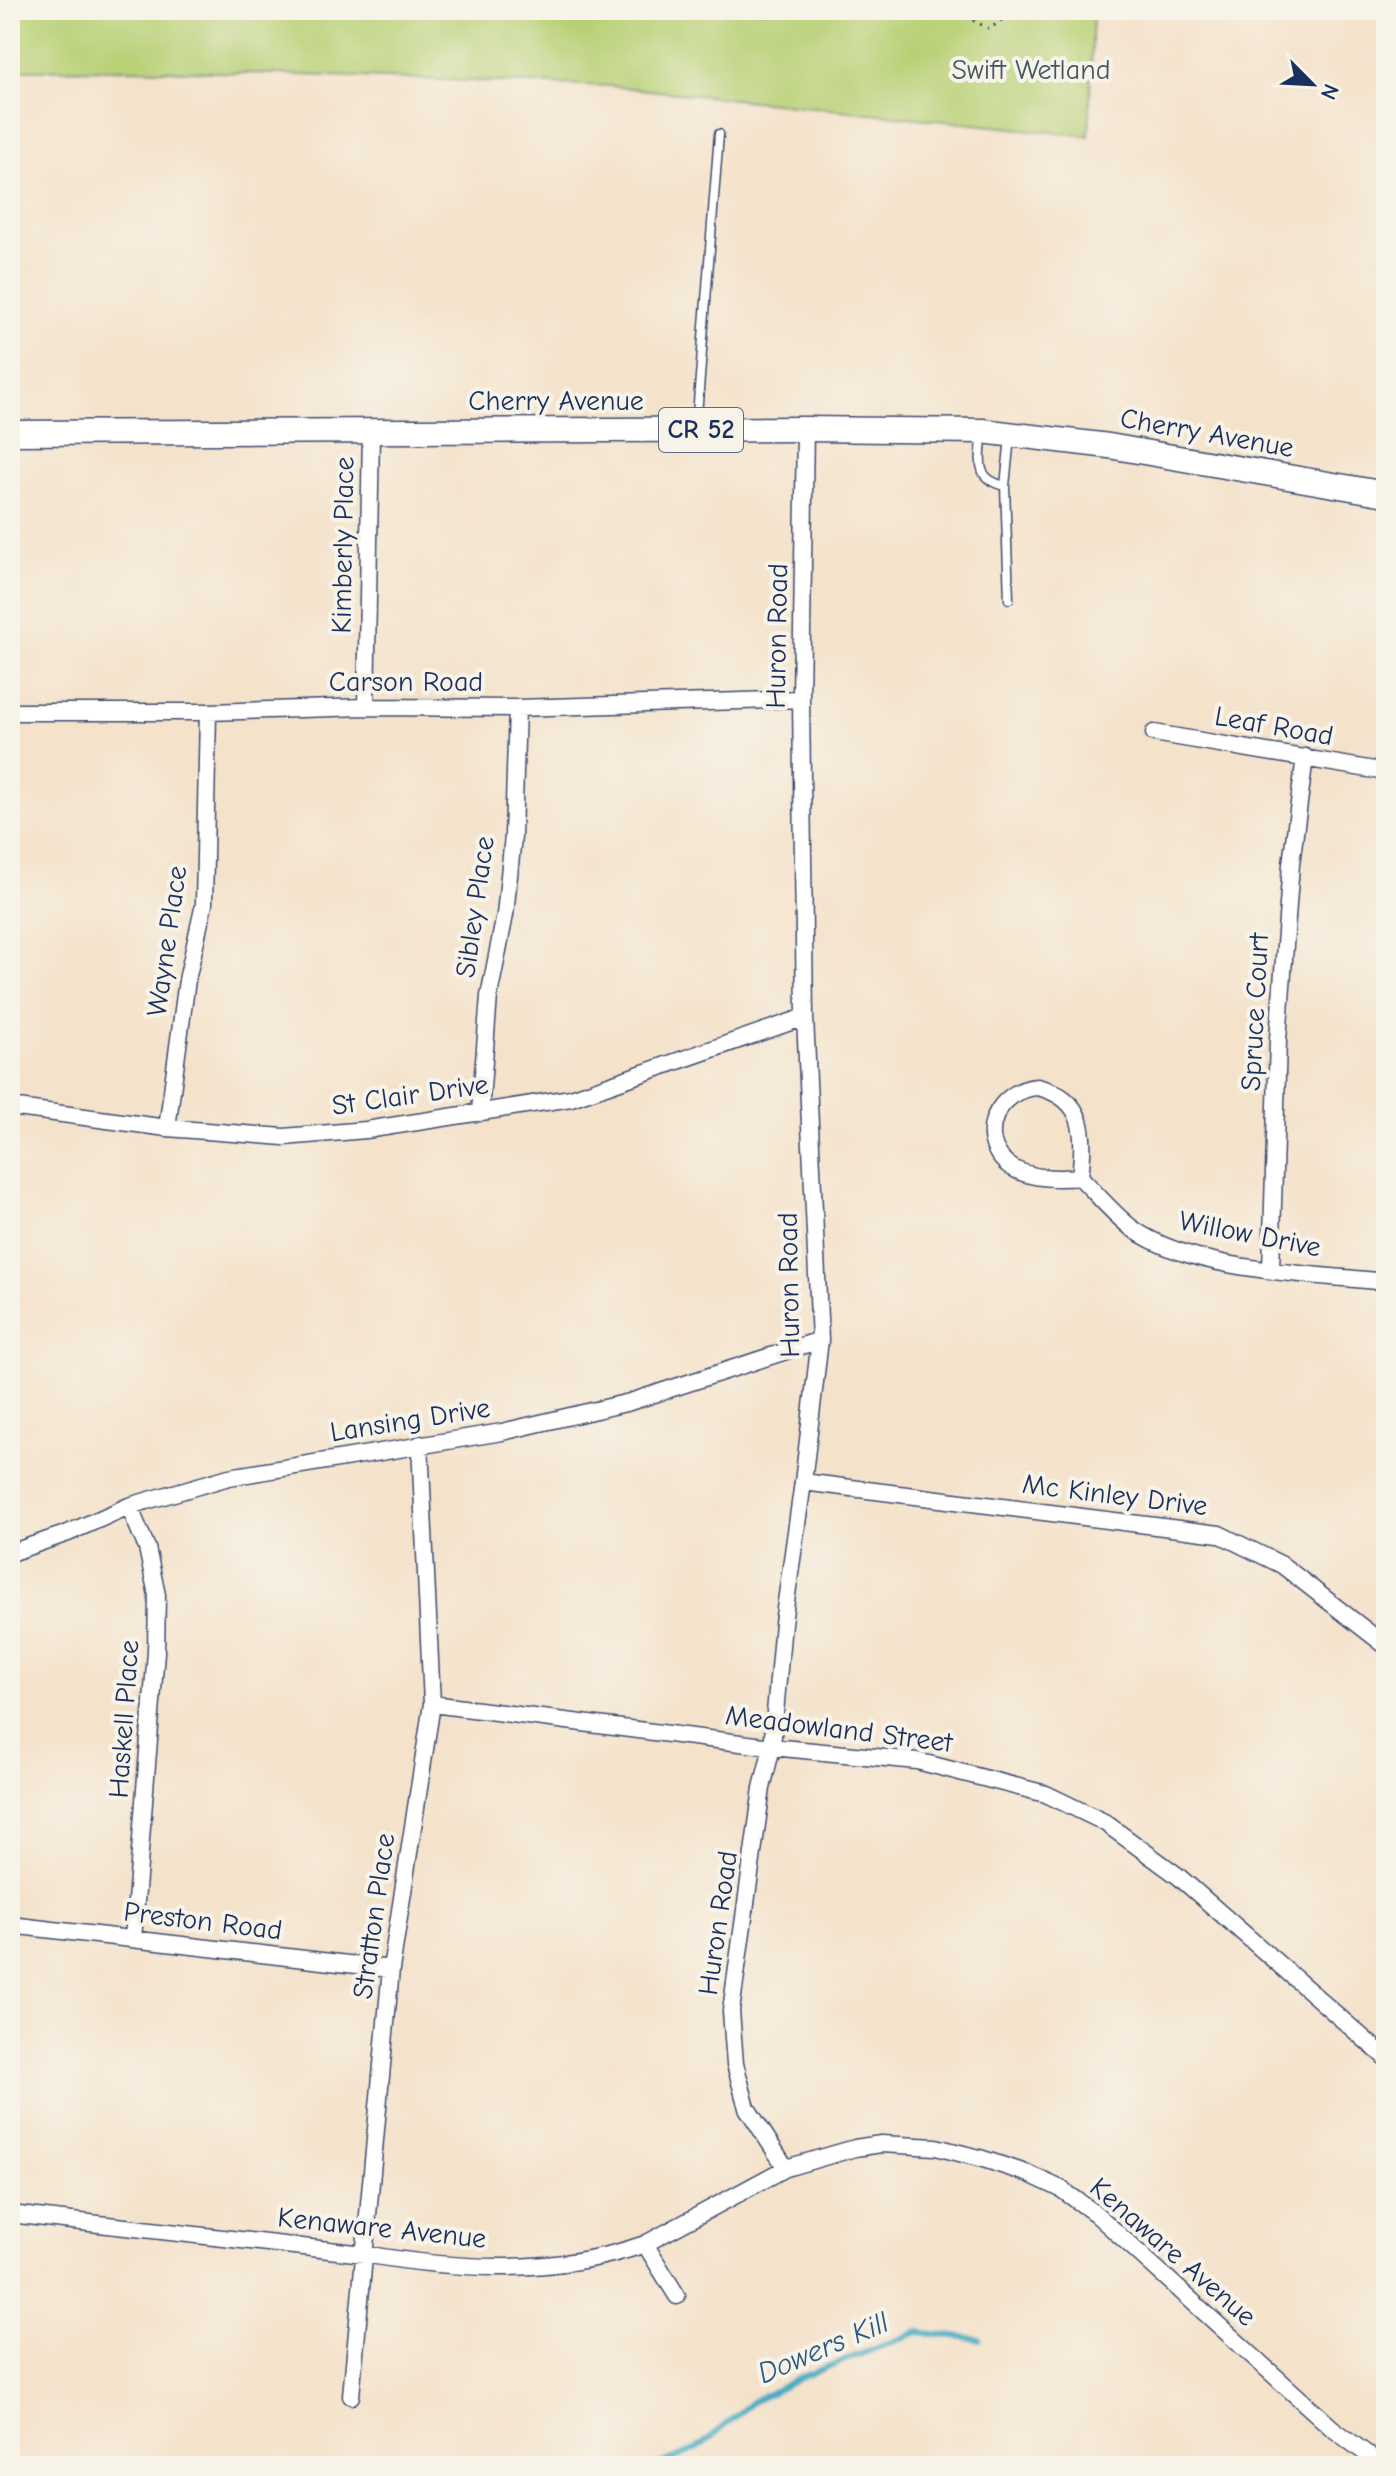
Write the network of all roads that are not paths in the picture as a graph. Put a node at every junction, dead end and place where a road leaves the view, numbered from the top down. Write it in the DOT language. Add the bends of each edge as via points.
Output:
graph roads {
  1 [pos="719,134"];
  2 [pos="805,429"];
  3 [pos="696,430"];
  4 [pos="982,431"];
  5 [pos="1010,432"];
  6 [pos="10,433"];
  7 [pos="371,433"];
  8 [pos="1005,486"];
  9 [pos="1386,494"];
  10 [pos="1009,599"];
  11 [pos="801,699"];
  12 [pos="366,707"];
  13 [pos="517,708"];
  14 [pos="10,712"];
  15 [pos="208,712"];
  16 [pos="1154,733"];
  17 [pos="1305,757"];
  18 [pos="1386,772"];
  19 [pos="805,1017"];
  20 [pos="10,1107"];
  21 [pos="480,1113"];
  22 [pos="167,1128"];
  23 [pos="1080,1177"];
  24 [pos="1271,1270"];
  25 [pos="1386,1282"];
  26 [pos="820,1340"];
  27 [pos="420,1444"];
  28 [pos="803,1482"];
  29 [pos="129,1506"];
  30 [pos="10,1553"];
  31 [pos="1386,1646"];
  32 [pos="432,1704"];
  33 [pos="772,1747"];
  34 [pos="10,1925"];
  35 [pos="133,1939"];
  36 [pos="391,1969"];
  37 [pos="1386,2058"];
  38 [pos="786,2168"];
  39 [pos="10,2214"];
  40 [pos="645,2244"];
  41 [pos="364,2254"];
  42 [pos="677,2296"];
  43 [pos="351,2396"];
  44 [pos="1383,2466"];
  1 -- 3 [label="lane"];
  2 -- 3 [label="main road, Cherry Avenue / CR 52"];
  2 -- 4 [label="main road, Cherry Avenue / CR 52"];
  2 -- 11 [label="street, Huron Road"];
  3 -- 7 [label="main road, Cherry Avenue / CR 52"];
  4 -- 5 [label="main road, Cherry Avenue / CR 52"];
  4 -- 8 [label="lane" via="983,476"];
  5 -- 8 [label="lane"];
  5 -- 9 [label="main road, Cherry Avenue / CR 52"];
  6 -- 7 [label="main road, Cherry Avenue / CR 52"];
  7 -- 12 [label="street, Kimberly Place"];
  8 -- 10 [label="lane"];
  11 -- 13 [label="street, Carson Road"];
  11 -- 19 [label="street, Huron Road"];
  12 -- 13 [label="street, Carson Road"];
  12 -- 15 [label="street, Carson Road"];
  13 -- 21 [label="street, Sibley Place" via="513,836 489,996"];
  14 -- 15 [label="street, Carson Road"];
  15 -- 22 [label="street, Wayne Place" via="204,904 187,980"];
  16 -- 17 [label="street, Leaf Road"];
  17 -- 18 [label="street, Leaf Road"];
  17 -- 24 [label="street, Spruce Court" via="1278,1040"];
  19 -- 21 [label="street, St Clair Drive" via="571,1098"];
  19 -- 26 [label="street, Huron Road"];
  20 -- 22 [label="street, St Clair Drive"];
  21 -- 22 [label="street, St Clair Drive" via="284,1137"];
  23 -- 23 [label="street" via="1079,1122 1069,1101 1037,1087 1007,1097 996,1112 993,1140 1008,1165 1038,1175"];
  23 -- 24 [label="street, Willow Drive" via="1134,1229 1158,1243"];
  24 -- 25 [label="street, Willow Drive"];
  26 -- 27 [label="street, Lansing Drive" via="630,1402 502,1432"];
  26 -- 28 [label="street, Huron Road"];
  27 -- 29 [label="street, Lansing Drive" via="229,1477"];
  27 -- 32 [label="street, Stratton Place"];
  28 -- 31 [label="street, Mc Kinley Drive" via="1219,1534 1282,1565"];
  28 -- 33 [label="street, Huron Road"];
  29 -- 30 [label="street, Lansing Drive"];
  29 -- 35 [label="street, Haskell Place" via="147,1548 157,1595"];
  32 -- 33 [label="street, Meadowland Street"];
  32 -- 36 [label="street, Stratton Place"];
  33 -- 37 [label="street, Meadowland Street" via="950,1768 1046,1794 1104,1822 1178,1876"];
  33 -- 38 [label="street, Huron Road" via="731,2011 735,2064 747,2108"];
  34 -- 35 [label="street, Preston Road"];
  35 -- 36 [label="street, Preston Road"];
  36 -- 41 [label="street, Stratton Place"];
  38 -- 40 [label="street, Kenaware Avenue"];
  38 -- 44 [label="street, Kenaware Avenue" via="881,2144 936,2147 1061,2189 1096,2214 1332,2428"];
  39 -- 41 [label="street, Kenaware Avenue"];
  40 -- 41 [label="street, Kenaware Avenue" via="553,2265 472,2267"];
  40 -- 42 [label="street"];
  41 -- 43 [label="street, Stratton Place"];
}
